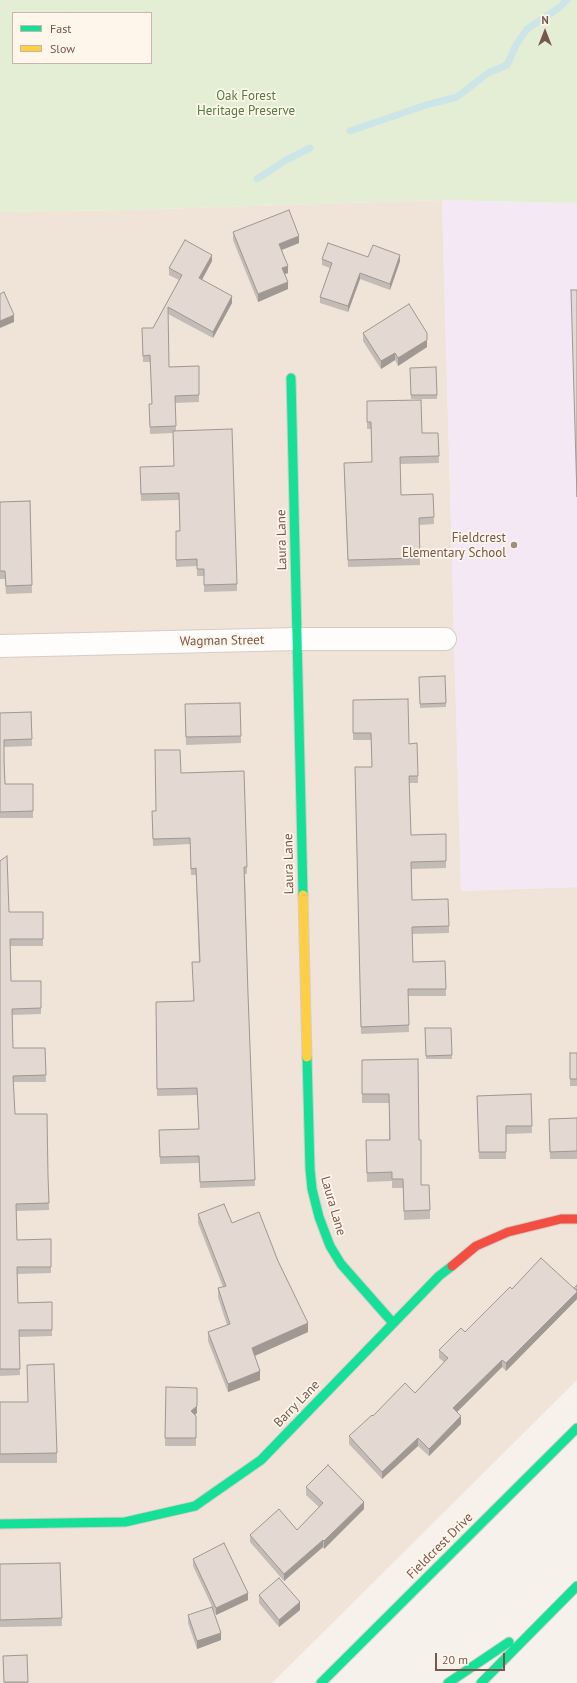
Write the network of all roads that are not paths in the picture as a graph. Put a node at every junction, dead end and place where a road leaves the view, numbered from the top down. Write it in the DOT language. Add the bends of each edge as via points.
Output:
graph roads {
  1 [pos="291,378"];
  2 [pos="297,639"];
  3 [pos="445,639"];
  4 [pos="0,646"];
  5 [pos="577,1219"];
  6 [pos="393,1323"];
  7 [pos="577,1428"];
  8 [pos="0,1524"];
  9 [pos="577,1586"];
  10 [pos="551,1613"];
  11 [pos="321,1683"];
  12 [pos="448,1683"];
  13 [pos="481,1683"];
  1 -- 2 [label="main road, Laura Lane"];
  2 -- 3 [label="street, Wagman Street"];
  2 -- 4 [label="street, Wagman Street"];
  2 -- 6 [label="main road, Laura Lane" via="308,1145 312,1189 330,1246 342,1264"];
  5 -- 6 [label="main road, Barry Lane" via="562,1219 508,1232 476,1246 439,1276"];
  6 -- 8 [label="main road, Barry Lane" via="261,1460 195,1506 125,1522"];
  7 -- 11 [label="main road, Fieldcrest Drive"];
  9 -- 10 [label="main road"];
  10 -- 12 [label="main road"];
  10 -- 13 [label="main road"];
}
